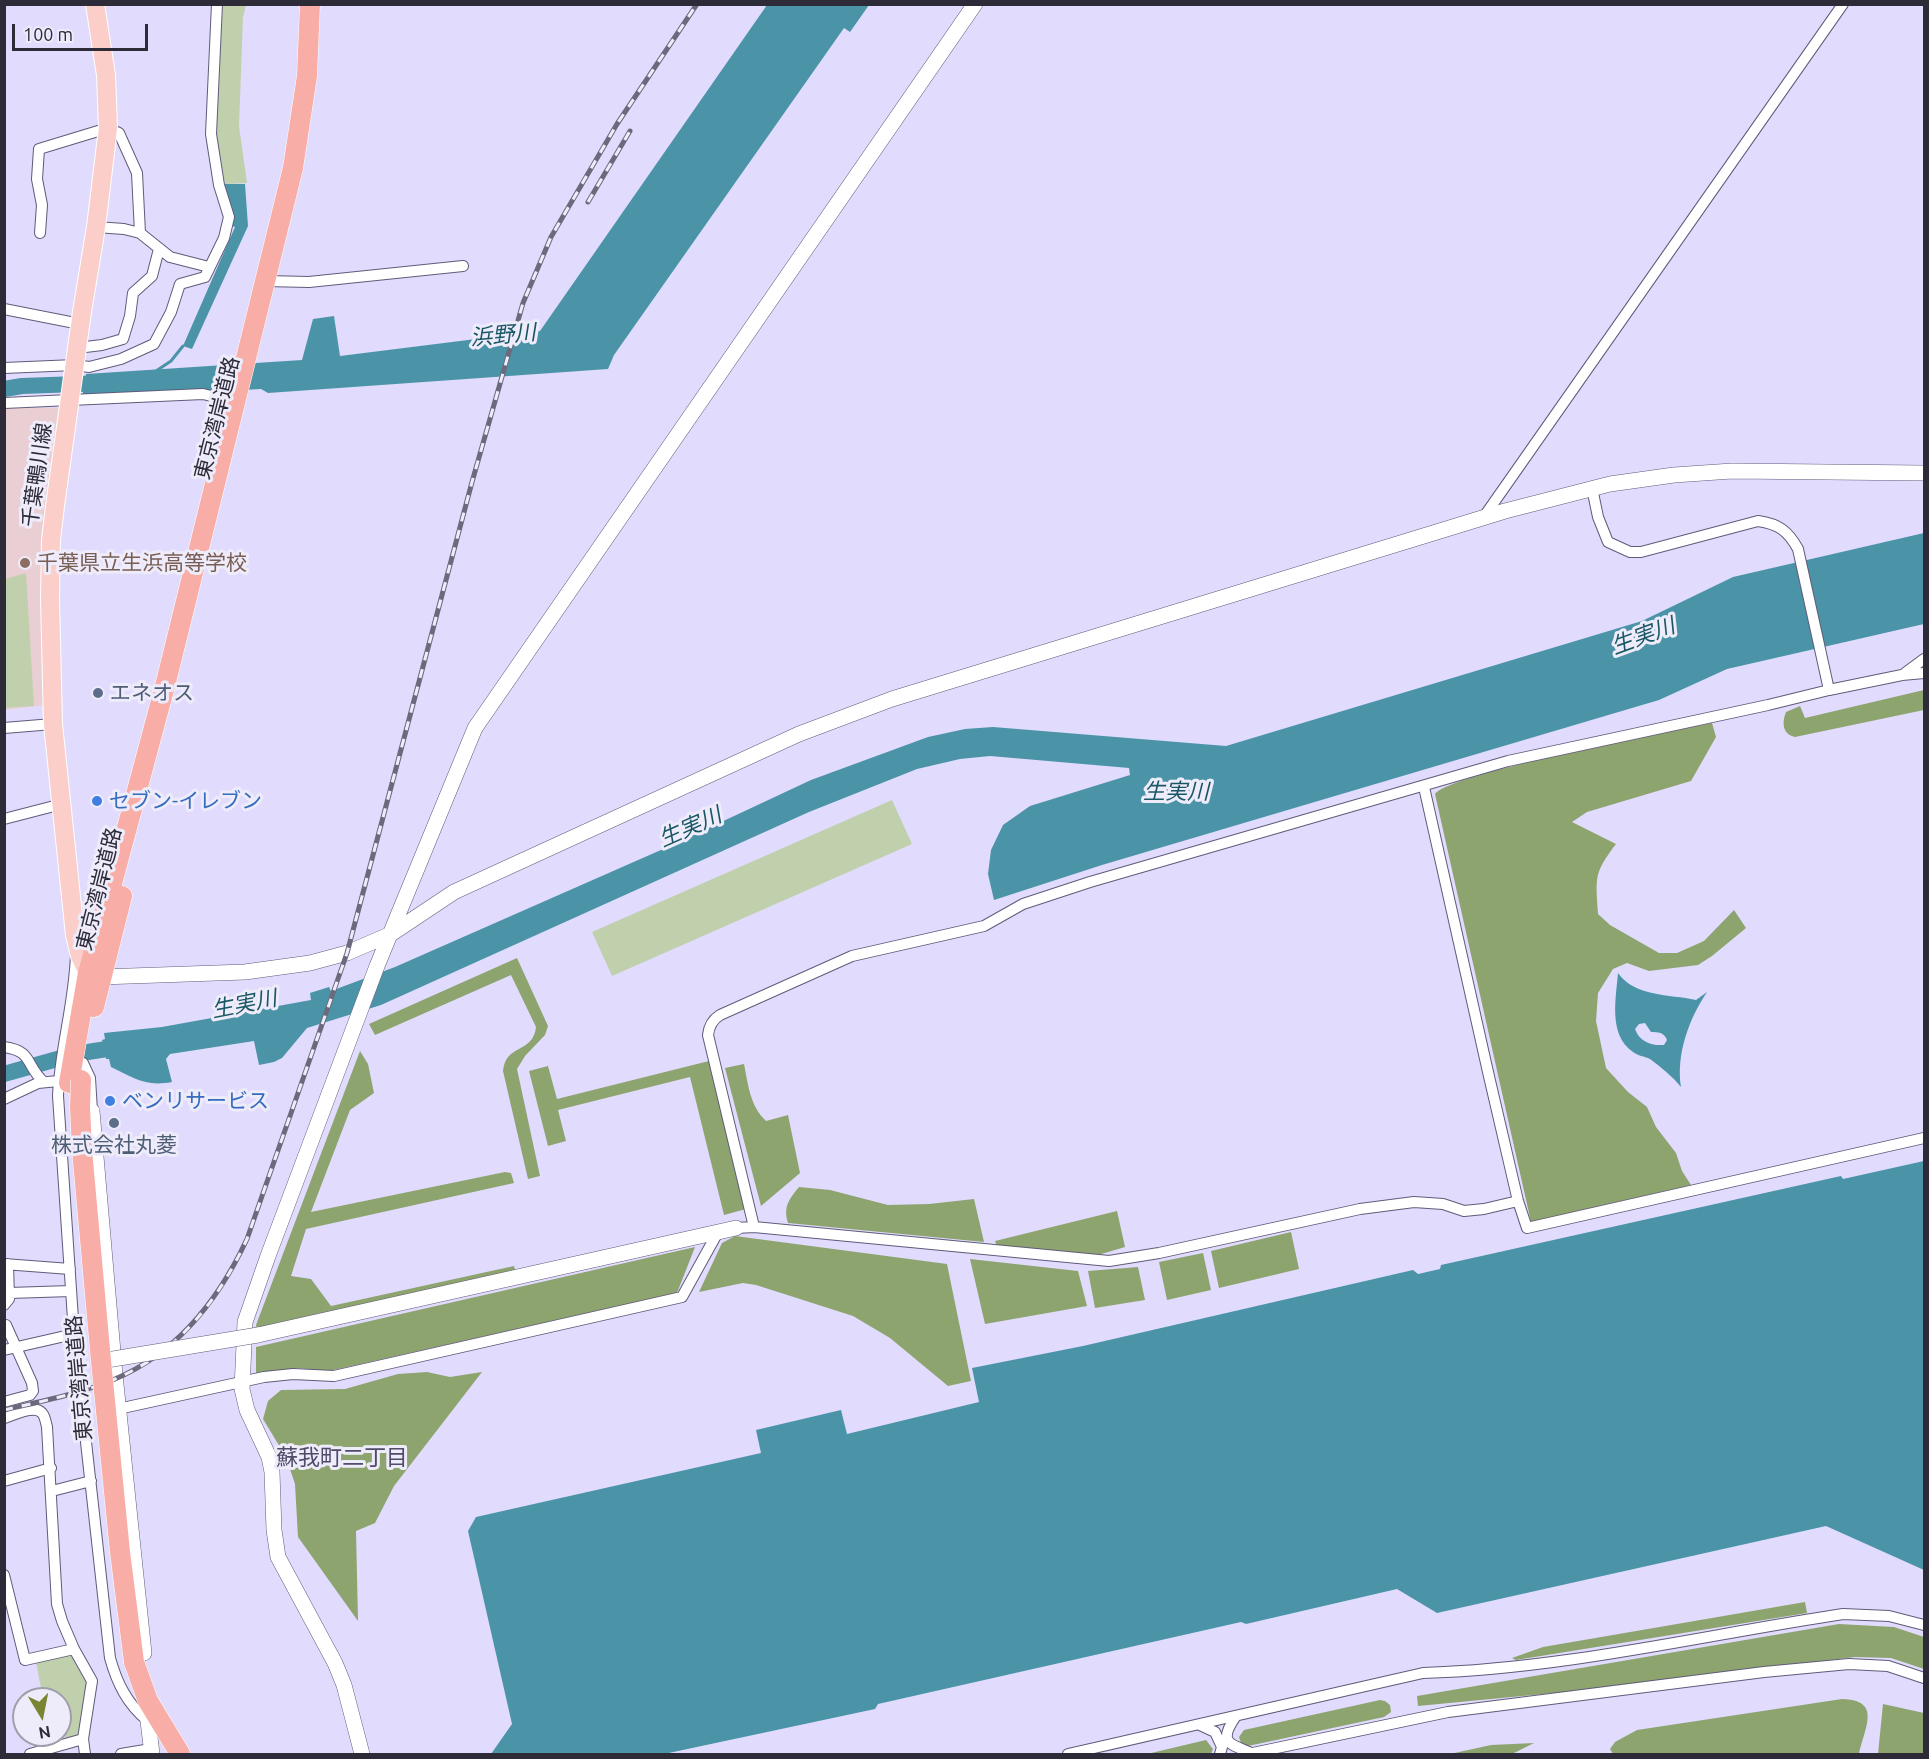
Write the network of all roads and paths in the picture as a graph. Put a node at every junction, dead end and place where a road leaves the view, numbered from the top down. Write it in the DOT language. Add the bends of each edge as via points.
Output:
graph roads {
  1 [pos="95,4"];
  2 [pos="217,4"];
  3 [pos="310,4"];
  4 [pos="320,4"];
  5 [pos="975,4"];
  6 [pos="1842,4"];
  7 [pos="108,128"];
  8 [pos="96,227"];
  9 [pos="40,233"];
  10 [pos="140,233"];
  11 [pos="159,249"];
  12 [pos="464,266"];
  13 [pos="209,267"];
  14 [pos="270,282"];
  15 [pos="4,309"];
  16 [pos="80,324"];
  17 [pos="75,360"];
  18 [pos="4,368"];
  19 [pos="237,395"];
  20 [pos="70,401"];
  21 [pos="4,403"];
  22 [pos="1924,474"];
  23 [pos="1592,489"];
  24 [pos="1482,518"];
  25 [pos="1924,659"];
  26 [pos="1924,673"];
  27 [pos="1902,675"];
  28 [pos="1829,690"];
  29 [pos="53,724"];
  30 [pos="4,728"];
  31 [pos="1424,787"];
  32 [pos="62,804"];
  33 [pos="4,819"];
  34 [pos="391,934"];
  35 [pos="75,935"];
  36 [pos="95,975"];
  37 [pos="78,1028"];
  38 [pos="4,1047"];
  39 [pos="82,1072"];
  40 [pos="59,1077"];
  41 [pos="44,1082"];
  42 [pos="4,1099"];
  43 [pos="92,1111"];
  44 [pos="1924,1138"];
  45 [pos="1518,1201"];
  46 [pos="754,1227"];
  47 [pos="736,1228"];
  48 [pos="718,1232"];
  49 [pos="6,1264"];
  50 [pos="70,1269"];
  51 [pos="71,1291"];
  52 [pos="9,1293"];
  53 [pos="4,1305"];
  54 [pos="6,1324"];
  55 [pos="74,1334"];
  56 [pos="16,1347"];
  57 [pos="4,1350"];
  58 [pos="94,1362"];
  59 [pos="115,1375"];
  60 [pos="242,1382"];
  61 [pos="79,1386"];
  62 [pos="4,1402"];
  63 [pos="118,1409"];
  64 [pos="4,1418"];
  65 [pos="51,1468"];
  66 [pos="4,1481"];
  67 [pos="91,1481"];
  68 [pos="52,1491"];
  69 [pos="4,1575"];
  70 [pos="1924,1625"];
  71 [pos="74,1649"];
  72 [pos="134,1660"];
  73 [pos="1924,1678"];
  74 [pos="148,1701"];
  75 [pos="1236,1716"];
  76 [pos="148,1720"];
  77 [pos="1199,1725"];
  78 [pos="84,1739"];
  79 [pos="157,1753"];
  80 [pos="1069,1754"];
  81 [pos="1251,1754"];
  82 [pos="30,1755"];
  83 [pos="86,1755"];
  84 [pos="122,1755"];
  85 [pos="180,1755"];
  86 [pos="362,1755"];
  87 [pos="1220,1755"];
  1 -- 7 [label="main road, 千葉鴨川線" via="106,75"];
  2 -- 13 [label="street" via="211,134 229,217 224,238"];
  3 -- 14 [label="highway, 東京湾岸道路" via="308,68 298,145"];
  4 -- 14 [label="highway, 東京湾岸道路" via="318,73 309,144 293,217"];
  5 -- 34 [label="street" via="475,728"];
  6 -- 24 [label="street"];
  7 -- 8 [label="main road, 千葉鴨川線"];
  7 -- 9 [label="street" via="39,149"];
  7 -- 10 [label="street" via="119,133 137,173"];
  8 -- 10 [label="street"];
  8 -- 16 [label="main road, 千葉鴨川線"];
  10 -- 11 [label="street"];
  11 -- 13 [label="street" via="170,257"];
  11 -- 17 [label="street" via="152,276 133,293 123,339"];
  12 -- 14 [label="street" via="309,282"];
  13 -- 17 [label="street" via="205,277 180,284 154,344 121,359 89,367"];
  14 -- 19 [label="highway, 東京湾岸道路" via="251,359"];
  15 -- 16 [label="street"];
  16 -- 17 [label="main road, 千葉鴨川線"];
  17 -- 18 [label="street"];
  17 -- 20 [label="main road, 千葉鴨川線"];
  19 -- 20 [label="street"];
  19 -- 36 [label="highway, 東京湾岸道路"];
  20 -- 21 [label="street"];
  20 -- 29 [label="main road, 千葉鴨川線" via="51,540"];
  22 -- 23 [label="street" via="1732,471 1674,475"];
  23 -- 24 [label="street"];
  23 -- 28 [label="street" via="1608,542 1629,552 1758,521 1773,523 1784,530 1800,558"];
  24 -- 34 [label="street" via="871,707 799,734 454,892"];
  25 -- 27 [label="street"];
  26 -- 27 [label="street"];
  27 -- 28 [label="street"];
  28 -- 31 [label="street" via="1508,761"];
  29 -- 30 [label="street"];
  29 -- 32 [label="main road, 千葉鴨川線"];
  31 -- 45 [label="street"];
  31 -- 46 [label="street" via="1090,882 1023,904 984,926 852,956 720,1015 708,1028 708,1035"];
  32 -- 33 [label="street"];
  32 -- 35 [label="main road, 千葉鴨川線"];
  34 -- 36 [label="street" via="347,953 310,963 245,972"];
  34 -- 60 [label="street" via="245,1322"];
  35 -- 36 [label="main road, 千葉鴨川線" via="80,956"];
  35 -- 37 [label="street"];
  36 -- 37 [label="highway, 東京湾岸道路"];
  37 -- 39 [label="highway, 東京湾岸道路"];
  37 -- 40 [label="street"];
  37 -- 58 [label="highway, 東京湾岸道路" via="68,1100"];
  38 -- 41 [label="street" via="25,1054"];
  39 -- 43 [label="street" via="90,1078"];
  39 -- 58 [label="highway, 東京湾岸道路, bridge" via="80,1107"];
  40 -- 41 [label="street"];
  40 -- 50 [label="street"];
  41 -- 42 [label="street"];
  43 -- 59 [label="street"];
  44 -- 45 [label="street" via="1527,1228"];
  45 -- 46 [label="street" via="1464,1211 1443,1204 1414,1202 1360,1209 1109,1261"];
  46 -- 47 [label="street"];
  47 -- 48 [label="street"];
  48 -- 58 [label="street, bridge" via="258,1335"];
  48 -- 60 [label="street" via="682,1298 334,1376 293,1374"];
  49 -- 50 [label="street"];
  49 -- 52 [label="street"];
  50 -- 51 [label="street"];
  51 -- 52 [label="street"];
  51 -- 55 [label="street"];
  52 -- 53 [label="street"];
  54 -- 56 [label="street"];
  55 -- 56 [label="street"];
  55 -- 61 [label="street"];
  56 -- 57 [label="street"];
  56 -- 62 [label="street" via="33,1391"];
  58 -- 72 [label="highway, 東京湾岸道路" via="118,1630"];
  59 -- 61 [label="street"];
  59 -- 63 [label="street"];
  60 -- 63 [label="street"];
  60 -- 86 [label="street" via="247,1410 269,1457 278,1557 345,1685"];
  61 -- 67 [label="street"];
  63 -- 72 [label="street"];
  64 -- 65 [label="street" via="29,1410 43,1414 48,1427"];
  65 -- 66 [label="street"];
  65 -- 68 [label="street"];
  67 -- 68 [label="street"];
  67 -- 76 [label="street" via="110,1658 125,1695"];
  68 -- 71 [label="street" via="57,1604"];
  69 -- 71 [label="street" via="25,1660"];
  70 -- 75 [label="street" via="1889,1616 1843,1614 1532,1664 1423,1673"];
  71 -- 78 [label="street" via="92,1681"];
  72 -- 74 [label="highway, 東京湾岸道路"];
  72 -- 76 [label="highway, 東京湾岸道路" via="132,1686"];
  73 -- 81 [label="street" via="1888,1666 1850,1664 1764,1672 1448,1712"];
  74 -- 76 [label="street"];
  74 -- 85 [label="highway, 東京湾岸道路"];
  75 -- 77 [label="street"];
  75 -- 81 [label="street" via="1227,1730 1227,1738 1237,1749"];
  76 -- 79 [label="highway, 東京湾岸道路"];
  77 -- 80 [label="street"];
  77 -- 87 [label="street" via="1215,1732 1222,1748"];
  78 -- 82 [label="street"];
  78 -- 83 [label="street"];
  79 -- 84 [label="street"];
}
